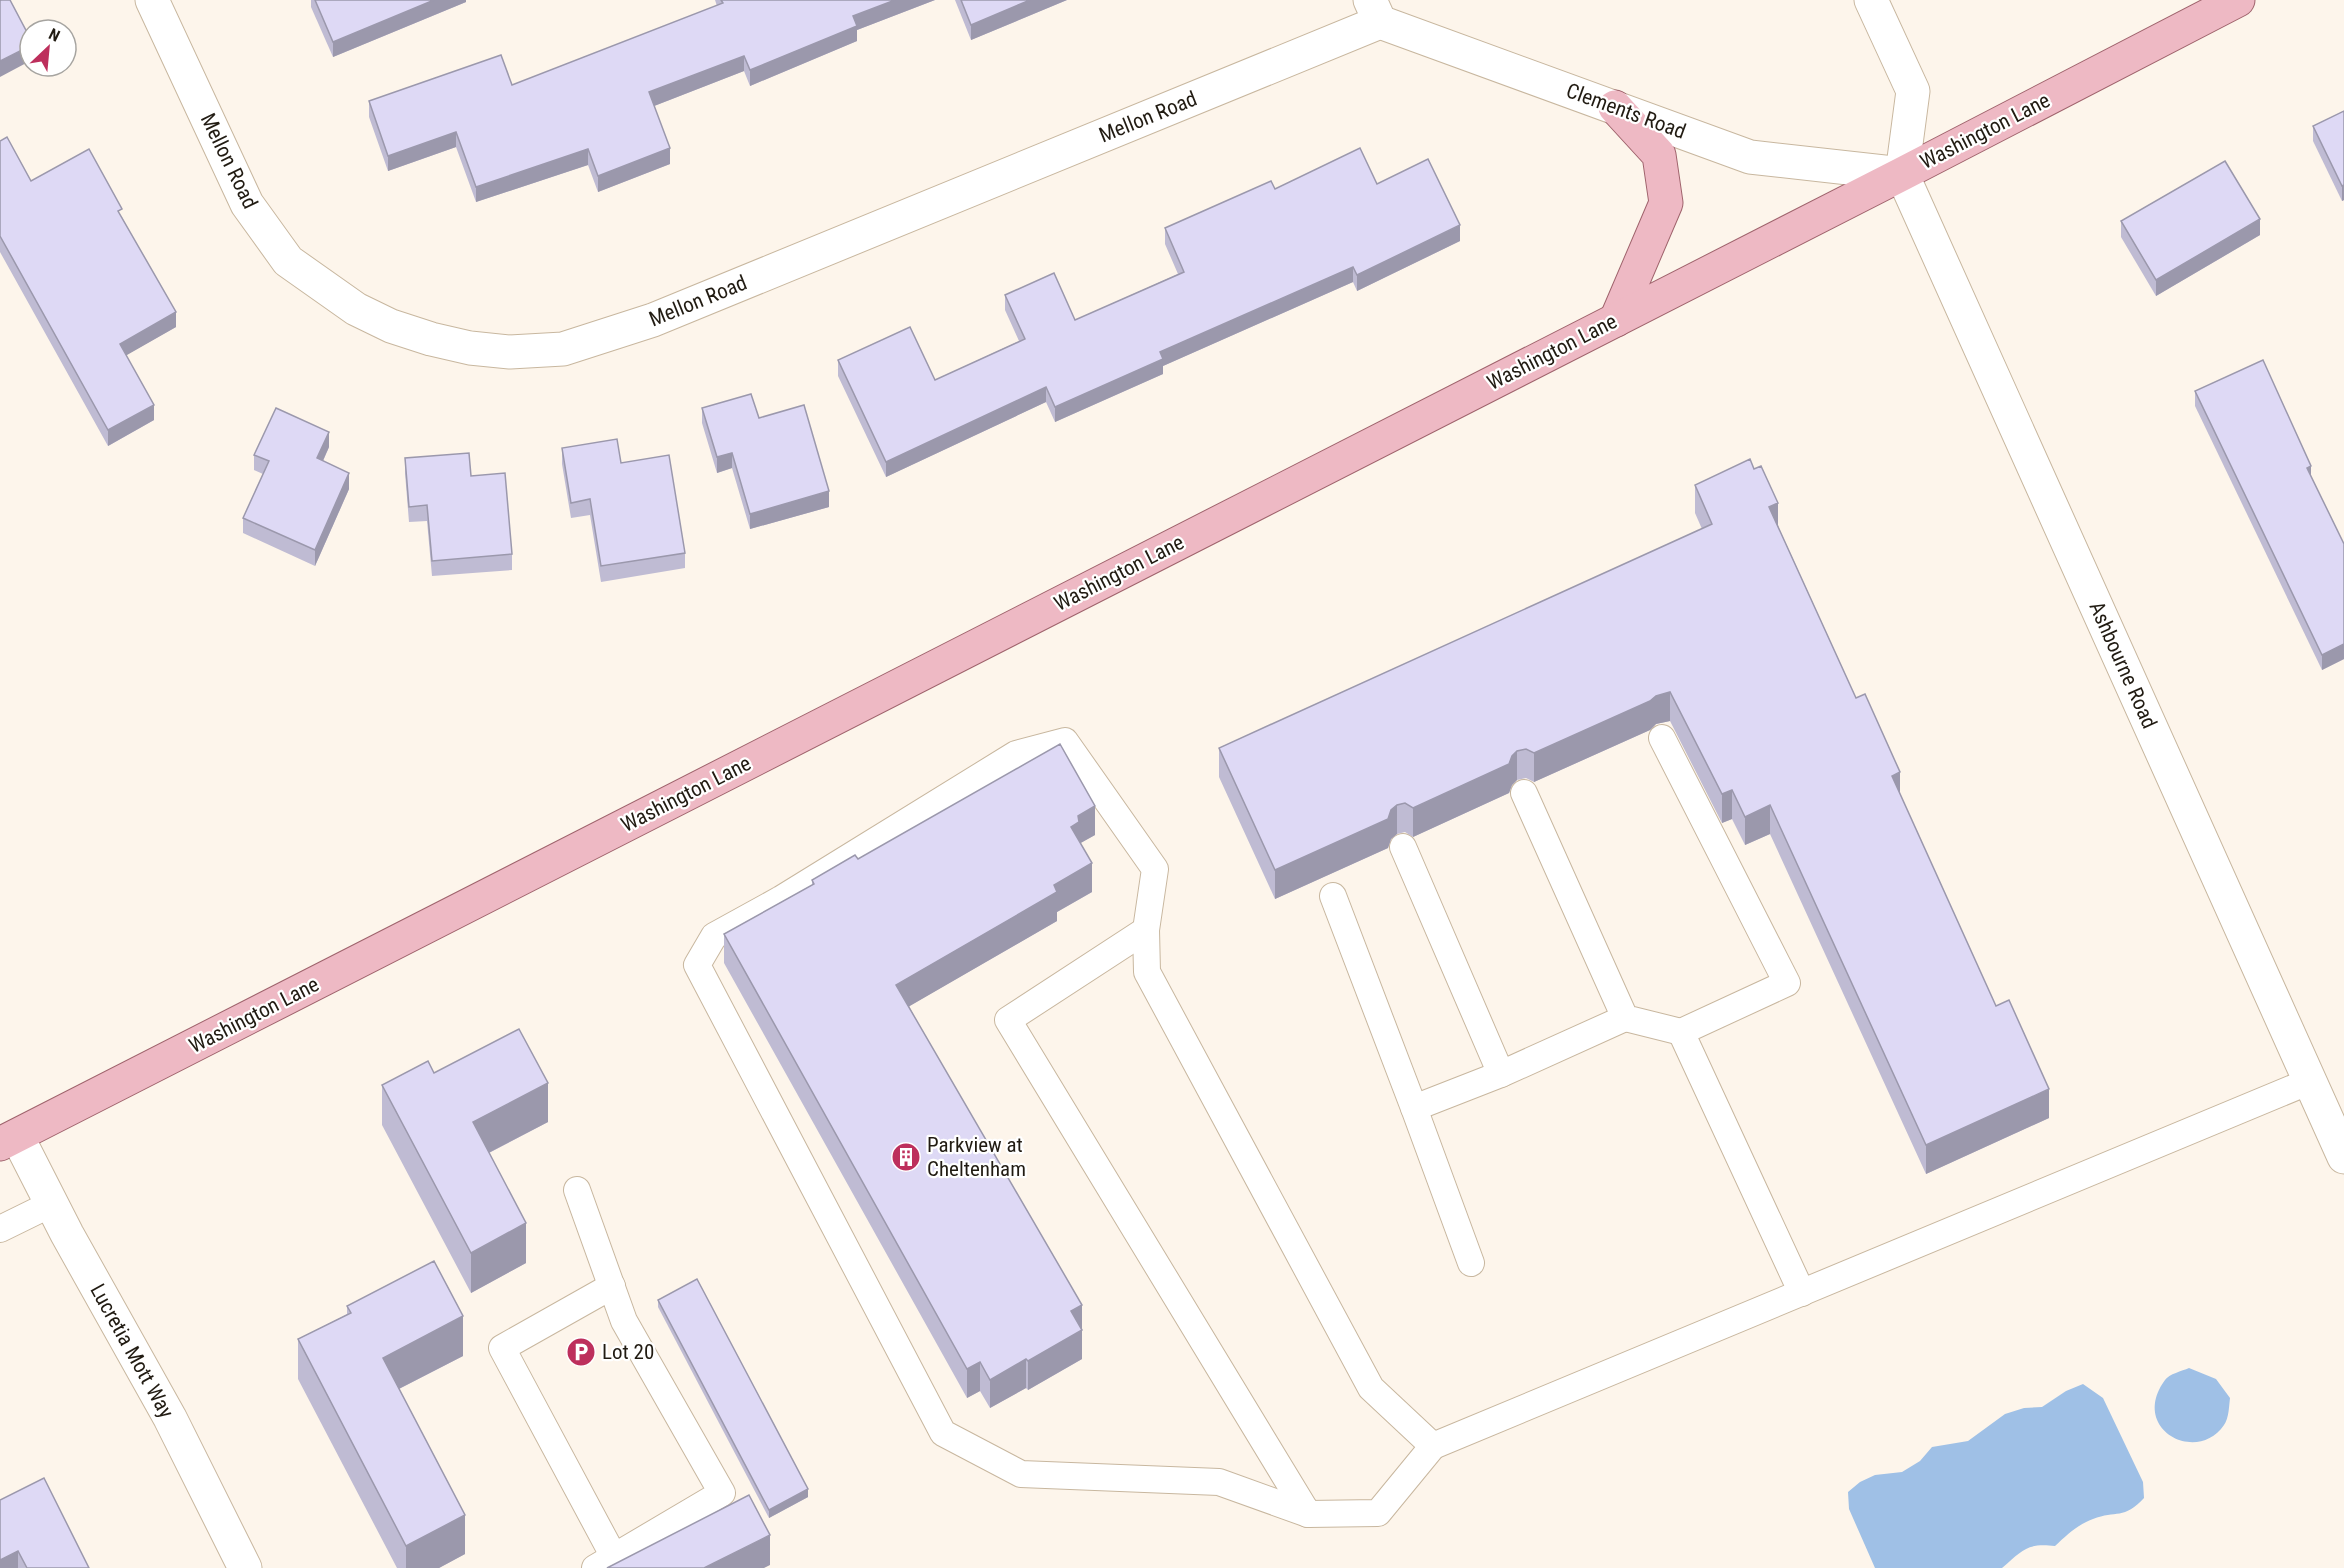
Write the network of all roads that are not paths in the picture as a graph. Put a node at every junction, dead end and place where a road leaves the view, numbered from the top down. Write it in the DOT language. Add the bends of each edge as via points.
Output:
graph roads {
  1 [pos="152,0"];
  2 [pos="1871,0"];
  3 [pos="2238,0"];
  4 [pos="1375,11"];
  5 [pos="1615,107"];
  6 [pos="1902,174"];
  7 [pos="1616,320"];
  8 [pos="1662,738"];
  9 [pos="1524,792"];
  10 [pos="1403,847"];
  11 [pos="1333,896"];
  12 [pos="1146,930"];
  13 [pos="1625,1018"];
  14 [pos="1681,1032"];
  15 [pos="1501,1074"];
  16 [pos="2310,1081"];
  17 [pos="1414,1108"];
  18 [pos="8,1140"];
  19 [pos="2344,1157"];
  20 [pos="577,1190"];
  21 [pos="51,1204"];
  22 [pos="0,1229"];
  23 [pos="1471,1263"];
  24 [pos="612,1286"];
  25 [pos="1802,1293"];
  26 [pos="1433,1446"];
  27 [pos="1308,1514"];
  28 [pos="604,1562"];
  29 [pos="244,1568"];
  1 -- 4 [label="street, Mellon Road" via="247,204 288,261 356,309 391,326 470,348 510,352 563,349 653,320"];
  2 -- 6 [label="street" via="1913,91"];
  3 -- 6 [label="main road, Washington Lane"];
  4 -- 5 [label="street, Clements Road"];
  5 -- 6 [label="street, Clements Road" via="1750,156"];
  5 -- 7 [label="main road" via="1659,155 1666,203"];
  6 -- 7 [label="main road, Washington Lane"];
  6 -- 16 [label="street, Ashbourne Road"];
  7 -- 18 [label="main road, Washington Lane"];
  8 -- 14 [label="lane" via="1787,983"];
  9 -- 13 [label="lane"];
  10 -- 15 [label="lane"];
  11 -- 17 [label="lane"];
  12 -- 26 [label="lane" via="1147,972 1371,1388"];
  12 -- 27 [label="lane" via="1008,1020"];
  12 -- 27 [label="lane" via="1155,869 1065,741 1016,754 714,936 697,965 943,1433 1021,1474 1219,1482"];
  13 -- 14 [label="lane"];
  13 -- 15 [label="lane"];
  14 -- 25 [label="lane"];
  15 -- 17 [label="lane"];
  16 -- 19 [label="street, Ashbourne Road"];
  16 -- 25 [label="lane"];
  17 -- 23 [label="lane"];
  18 -- 21 [label="street, Lucretia Mott Way"];
  20 -- 24 [label="lane"];
  21 -- 22 [label="lane"];
  21 -- 29 [label="street, Lucretia Mott Way" via="170,1418"];
  24 -- 28 [label="lane" via="502,1348"];
  24 -- 28 [label="lane" via="624,1321 723,1493"];
  25 -- 26 [label="lane"];
  26 -- 27 [label="lane" via="1377,1513"];
}
